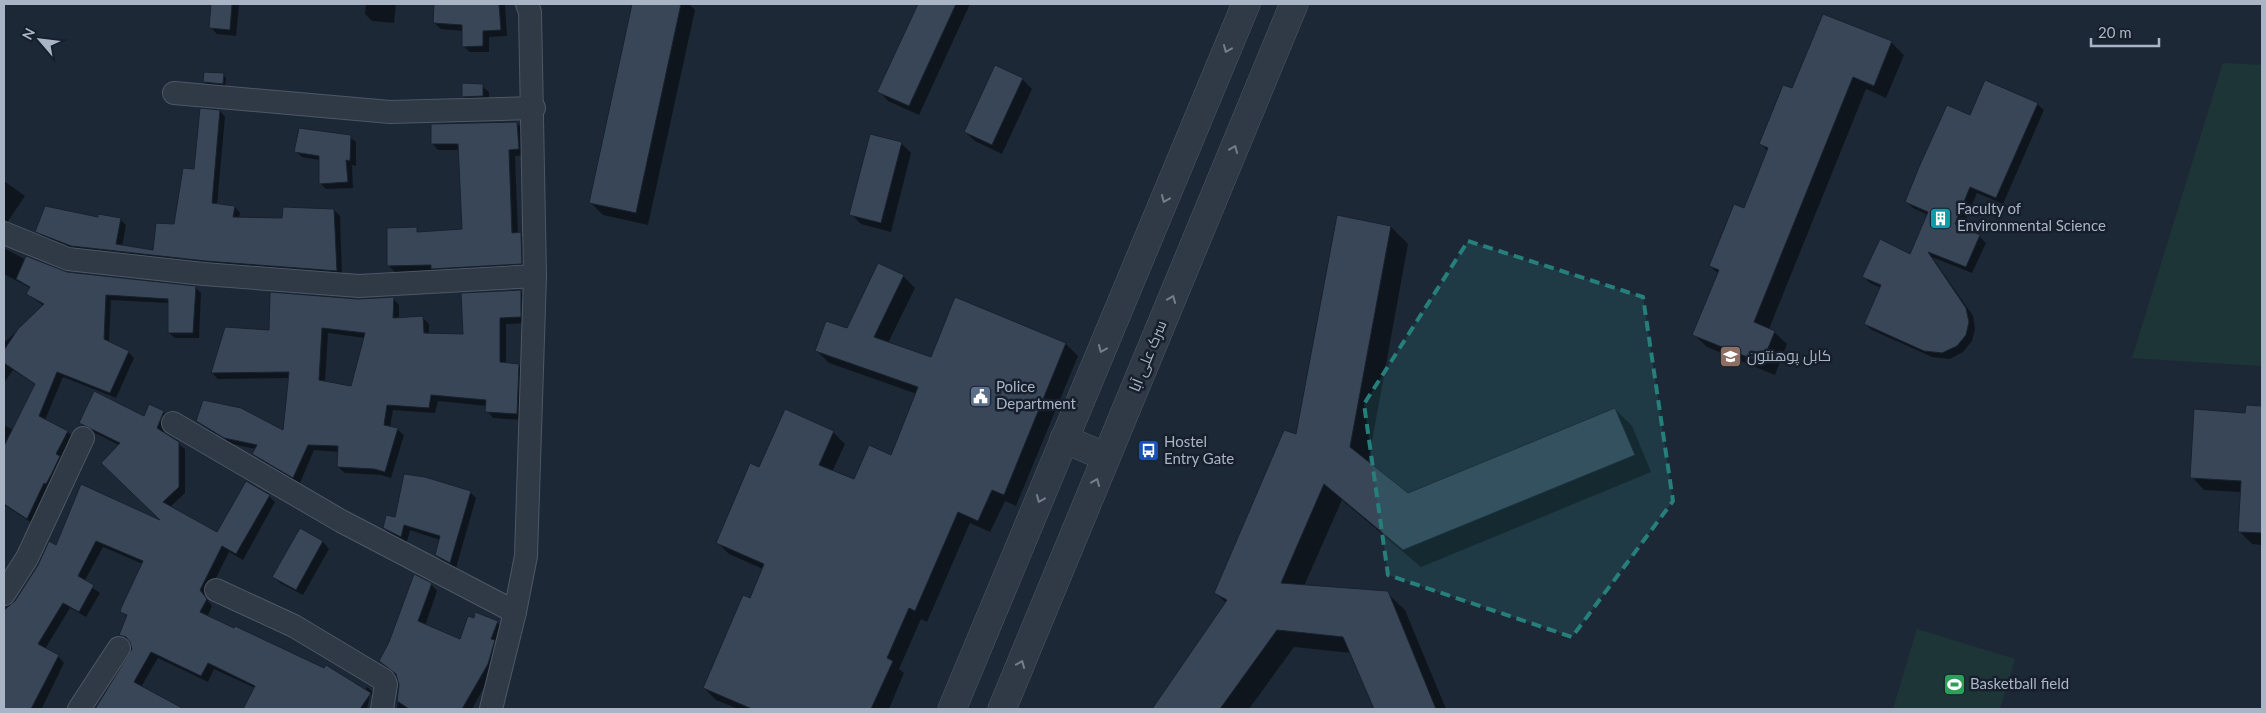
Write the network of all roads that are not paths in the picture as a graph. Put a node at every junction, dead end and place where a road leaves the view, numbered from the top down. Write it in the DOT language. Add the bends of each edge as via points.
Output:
graph roads {
  1 [pos="528,4"];
  2 [pos="1246,4"];
  3 [pos="1294,4"];
  4 [pos="174,93"];
  5 [pos="534,108"];
  6 [pos="4,233"];
  7 [pos="535,276"];
  8 [pos="173,423"];
  9 [pos="83,438"];
  10 [pos="1064,439"];
  11 [pos="1106,457"];
  12 [pos="216,590"];
  13 [pos="4,594"];
  14 [pos="515,612"];
  15 [pos="119,648"];
  16 [pos="79,709"];
  17 [pos="382,709"];
  18 [pos="491,709"];
  19 [pos="952,709"];
  20 [pos="1002,709"];
  1 -- 5 [label="street"];
  2 -- 10 [label="street, one-way"];
  11 -- 3 [label="street, سرک علی آبا, one-way"];
  4 -- 5 [label="street" via="390,112"];
  5 -- 7 [label="street"];
  6 -- 7 [label="street" via="68,259 204,274 359,286"];
  7 -- 14 [label="street" via="526,556"];
  8 -- 14 [label="street" via="341,521"];
  9 -- 13 [label="street" via="27,558"];
  10 -- 11 [label="street"];
  10 -- 19 [label="street, one-way"];
  20 -- 11 [label="street, سرک علی آبا, one-way"];
  12 -- 17 [label="street" via="294,626 384,680"];
  14 -- 18 [label="street"];
  15 -- 16 [label="street"];
}
